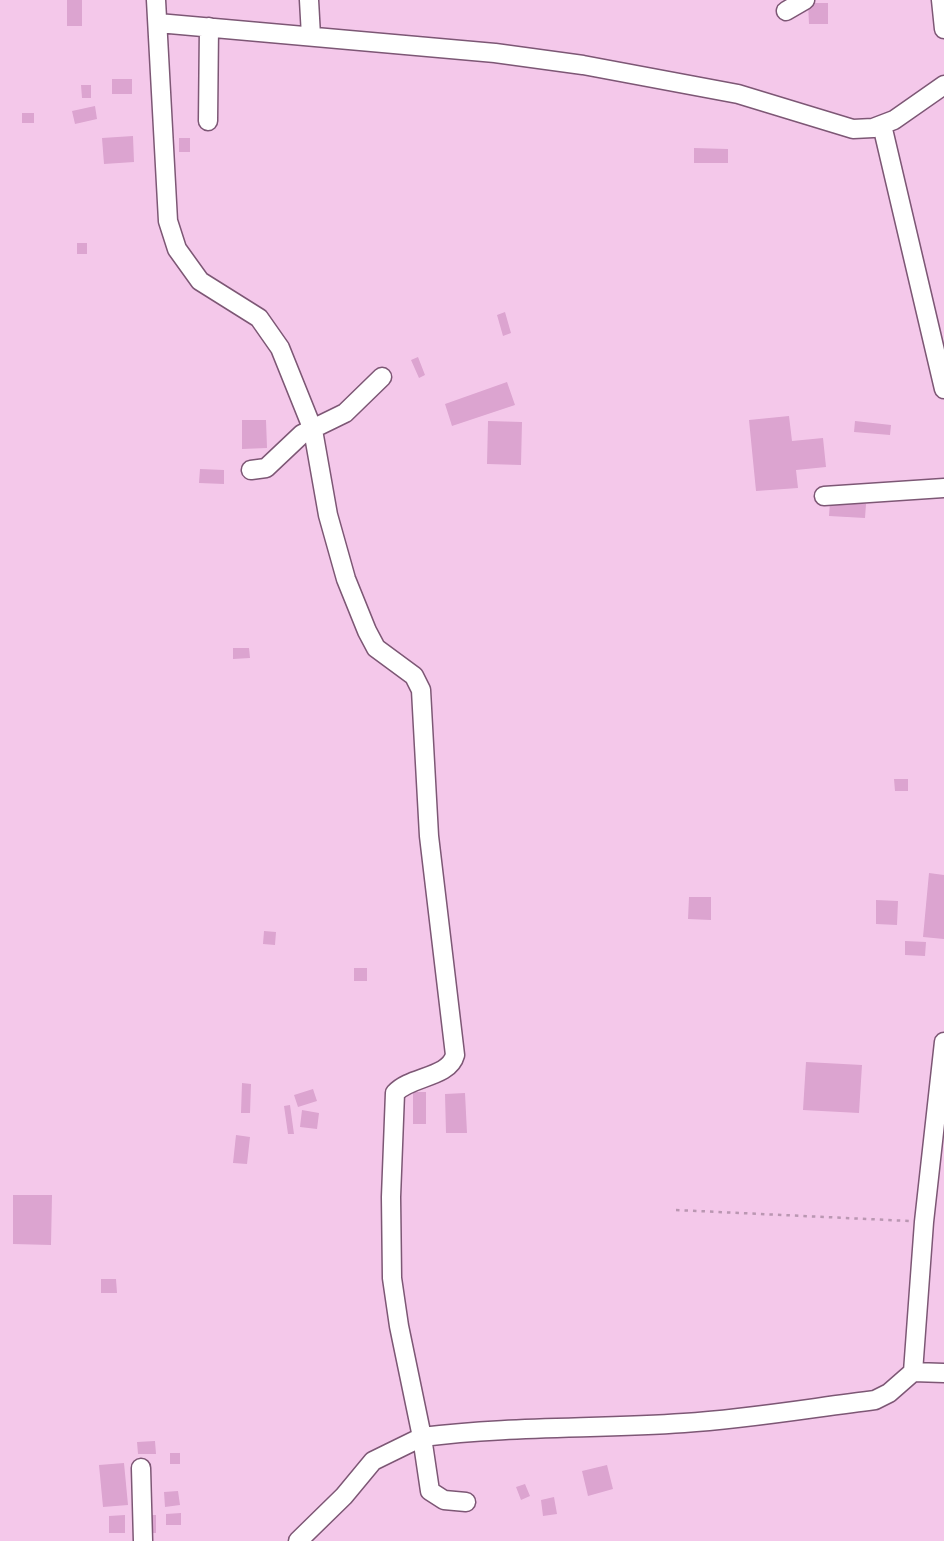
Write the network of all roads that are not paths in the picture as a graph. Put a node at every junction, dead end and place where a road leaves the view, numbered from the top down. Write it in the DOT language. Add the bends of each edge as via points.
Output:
graph roads {
  1 [pos="156,0"];
  2 [pos="310,0"];
  3 [pos="805,0"];
  4 [pos="941,0"];
  5 [pos="786,11"];
  6 [pos="158,23"];
  7 [pos="209,27"];
  8 [pos="944,29"];
  9 [pos="311,36"];
  10 [pos="944,85"];
  11 [pos="208,121"];
  12 [pos="883,125"];
  13 [pos="382,377"];
  14 [pos="944,388"];
  15 [pos="313,430"];
  16 [pos="251,470"];
  17 [pos="944,488"];
  18 [pos="824,496"];
  19 [pos="944,1042"];
  20 [pos="914,1373"];
  21 [pos="944,1373"];
  22 [pos="422,1437"];
  23 [pos="141,1468"];
  24 [pos="466,1502"];
  25 [pos="143,1541"];
  26 [pos="298,1541"];
  1 -- 6 [label="street"];
  2 -- 9 [label="street"];
  3 -- 5 [label="street"];
  4 -- 8 [label="street"];
  6 -- 7 [label="street"];
  6 -- 15 [label="street" via="171,235 200,281 269,328"];
  7 -- 9 [label="street"];
  7 -- 11 [label="street"];
  9 -- 12 [label="street" via="583,65 738,94 853,129"];
  10 -- 12 [label="street"];
  12 -- 14 [label="street"];
  13 -- 15 [label="street" via="345,413"];
  15 -- 16 [label="street" via="302,434 266,468"];
  15 -- 22 [label="street" via="328,515 346,579 376,648 414,676 425,712 429,836 455,1055 449,1066 395,1093 391,1196 394,1290"];
  17 -- 18 [label="street"];
  19 -- 20 [label="street" via="924,1222"];
  20 -- 21 [label="street"];
  20 -- 22 [label="street" via="875,1400 686,1423"];
  22 -- 24 [label="street" via="430,1491 444,1500"];
  22 -- 26 [label="street" via="373,1461"];
  23 -- 25 [label="street"];
}
